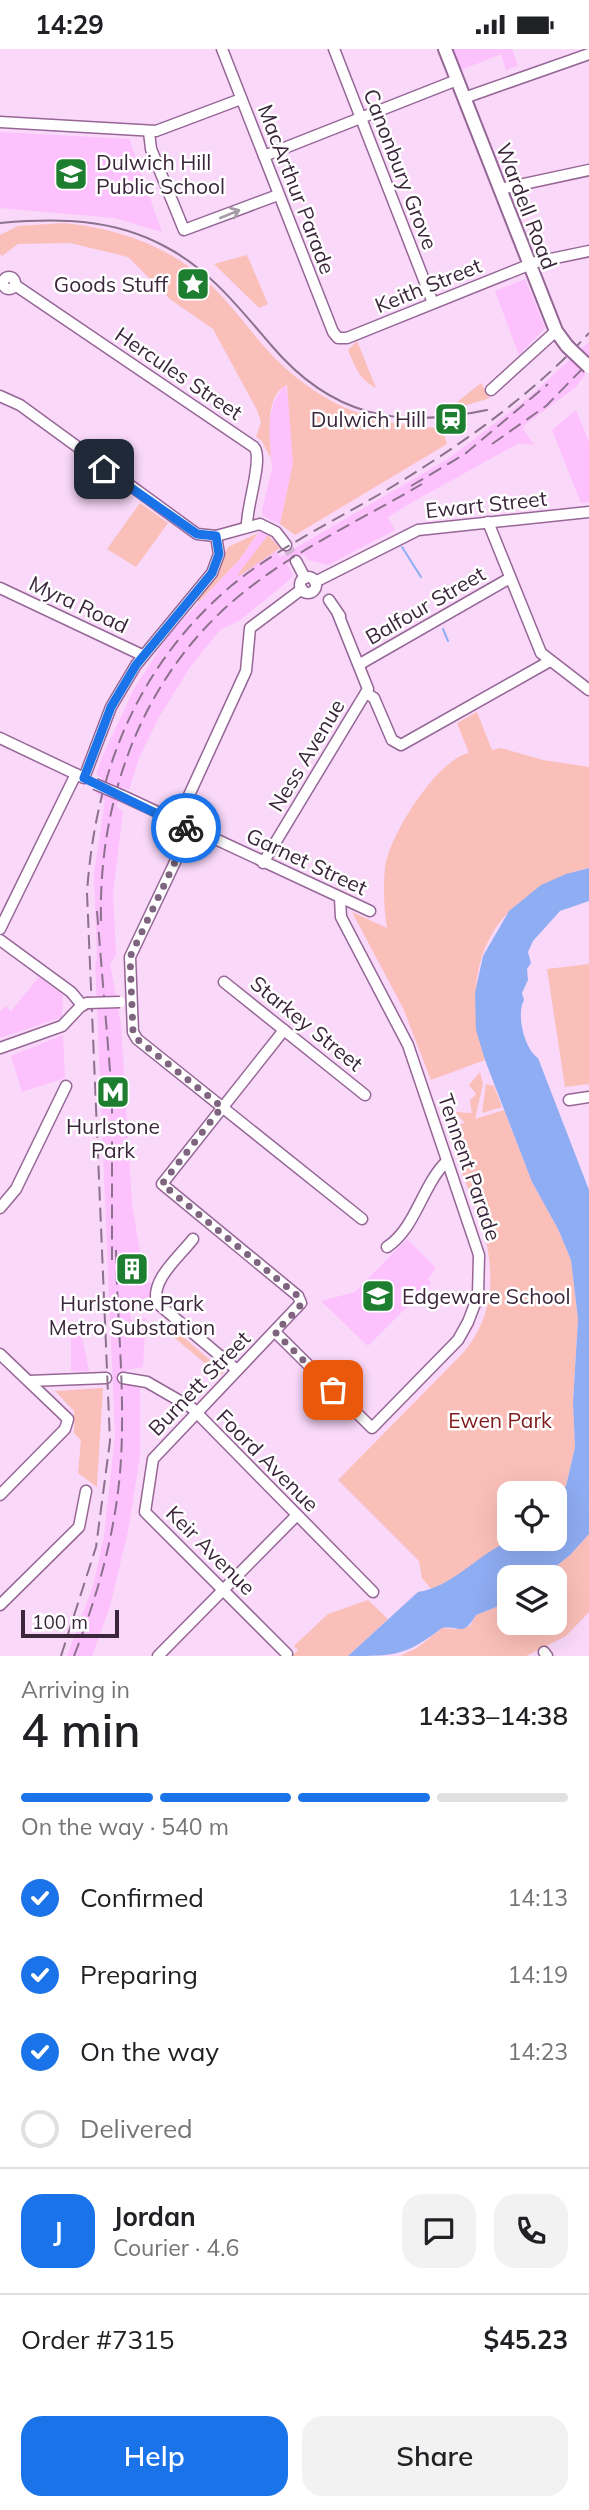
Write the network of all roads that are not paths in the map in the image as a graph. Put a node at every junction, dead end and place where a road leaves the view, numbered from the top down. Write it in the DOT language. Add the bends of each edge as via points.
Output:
graph roads {
  1 [pos="222,49"];
  2 [pos="334,49"];
  3 [pos="445,49"];
  4 [pos="589,54"];
  5 [pos="457,80"];
  6 [pos="464,98"];
  7 [pos="241,99"];
  8 [pos="360,118"];
  9 [pos="0,123"];
  10 [pos="149,132"];
  11 [pos="264,156"];
  12 [pos="589,170"];
  13 [pos="500,189"];
  14 [pos="278,194"];
  15 [pos="589,251"];
  16 [pos="530,265"];
  17 [pos="6,287"];
  18 [pos="433,303"];
  19 [pos="556,331"];
  20 [pos="341,339"];
  21 [pos="589,367"];
  22 [pos="491,390"];
  23 [pos="0,396"];
  24 [pos="589,512"];
  25 [pos="488,522"];
  26 [pos="247,526"];
  27 [pos="216,536"];
  28 [pos="286,545"];
  29 [pos="296,561"];
  30 [pos="510,578"];
  31 [pos="310,580"];
  32 [pos="0,588"];
  33 [pos="329,600"];
  34 [pos="142,655"];
  35 [pos="550,661"];
  36 [pos="360,664"];
  37 [pos="589,690"];
  38 [pos="366,693"];
  39 [pos="0,738"];
  40 [pos="80,776"];
  41 [pos="185,825"];
  42 [pos="263,863"];
  43 [pos="340,898"];
  44 [pos="370,911"];
  45 [pos="0,929"];
  46 [pos="0,940"];
  47 [pos="224,982"];
  48 [pos="132,1002"];
  49 [pos="84,1004"];
  50 [pos="284,1030"];
  51 [pos="0,1048"];
  52 [pos="66,1086"];
  53 [pos="365,1095"];
  54 [pos="589,1097"];
  55 [pos="569,1100"];
  56 [pos="222,1107"];
  57 [pos="447,1161"];
  58 [pos="0,1208"];
  59 [pos="362,1219"];
  60 [pos="193,1239"];
  61 [pos="387,1247"];
  62 [pos="275,1332"];
  63 [pos="0,1354"];
  64 [pos="237,1370"];
  65 [pos="106,1378"];
  66 [pos="123,1378"];
  67 [pos="29,1381"];
  68 [pos="195,1413"];
  69 [pos="153,1459"];
  70 [pos="86,1491"];
  71 [pos="0,1495"];
  72 [pos="296,1516"];
  73 [pos="223,1589"];
  74 [pos="373,1592"];
  75 [pos="0,1605"];
  76 [pos="287,1654"];
  77 [pos="158,1656"];
  1 -- 7 [label="street, MacArthur Parade"];
  2 -- 8 [label="street, Canonbury Grove"];
  3 -- 5 [label="main road, Wardell Road"];
  4 -- 6 [label="street"];
  5 -- 6 [label="main road, Wardell Road"];
  5 -- 8 [label="street"];
  6 -- 13 [label="main road, Wardell Road"];
  7 -- 10 [label="street"];
  7 -- 11 [label="street, MacArthur Parade"];
  8 -- 11 [label="street"];
  8 -- 18 [label="street, Canonbury Grove"];
  9 -- 10 [label="street"];
  10 -- 14 [label="street, one-way" via="151,149 182,228 187,230"];
  11 -- 14 [label="street, MacArthur Parade"];
  12 -- 13 [label="street"];
  13 -- 16 [label="main road, Wardell Road"];
  14 -- 20 [label="street, MacArthur Parade" via="333,332"];
  15 -- 16 [label="street, Keith Street"];
  16 -- 18 [label="street, Keith Street"];
  16 -- 19 [label="main road, Wardell Road"];
  17 -- 26 [label="street, Hercules Street" via="254,447 258,457"];
  18 -- 20 [label="street, Keith Street"];
  19 -- 21 [label="main road, Wardell Road, bridge"];
  19 -- 22 [label="street"];
  23 -- 27 [label="street" via="20,405 197,534"];
  24 -- 25 [label="street, Ewart Street"];
  25 -- 30 [label="street"];
  25 -- 31 [label="street, Ewart Street" via="418,530"];
  26 -- 27 [label="street"];
  26 -- 28 [label="street" via="260,524 272,529"];
  27 -- 34 [label="street" via="219,554 212,573"];
  29 -- 31 [label="street"];
  30 -- 35 [label="street" via="541,653"];
  30 -- 36 [label="street, Balfour Street"];
  31 -- 41 [label="street, Ewart Street" via="310,592 302,589 250,628 246,671 185,804"];
  32 -- 34 [label="street, Myra Road"];
  33 -- 36 [label="street, Ness Avenue"];
  34 -- 40 [label="street" via="111,707"];
  35 -- 37 [label="street"];
  35 -- 38 [label="street" via="401,745 392,740 374,698"];
  36 -- 38 [label="street, Ness Avenue" via="368,683"];
  38 -- 42 [label="street, Ness Avenue"];
  39 -- 40 [label="street, Garnet Street"];
  40 -- 41 [label="street, Garnet Street, bridge"];
  40 -- 45 [label="street"];
  41 -- 42 [label="street, Garnet Street"];
  41 -- 48 [label="street" via="185,841 130,957"];
  42 -- 43 [label="street, Garnet Street"];
  43 -- 44 [label="street, Garnet Street"];
  43 -- 57 [label="street, Tennent Parade" via="341,917 408,1045"];
  46 -- 49 [label="street"];
  47 -- 50 [label="street, Starkey Street"];
  48 -- 49 [label="street, bridge"];
  48 -- 56 [label="street" via="135,1036"];
  49 -- 51 [label="street" via="62,1026"];
  50 -- 53 [label="street, Starkey Street"];
  50 -- 56 [label="street"];
  52 -- 58 [label="street" via="16,1189"];
  54 -- 55 [label="street"];
  56 -- 59 [label="street"];
  56 -- 62 [label="street, Burnett Street" via="162,1184 298,1296 301,1303"];
  57 -- 61 [label="street"];
  57 -- 62 [label="street, Tennent Parade" via="479,1255 477,1299 458,1340 372,1428"];
  60 -- 64 [label="street" via="160,1281 157,1303"];
  62 -- 64 [label="street, Burnett Street"];
  63 -- 67 [label="street"];
  64 -- 68 [label="street, Burnett Street"];
  65 -- 67 [label="street"];
  66 -- 68 [label="street, Foord Avenue" via="147,1382"];
  67 -- 71 [label="street" via="66,1415 68,1424"];
  68 -- 69 [label="street, Burnett Street"];
  68 -- 72 [label="street, Foord Avenue"];
  69 -- 73 [label="street, Keir Avenue" via="145,1512"];
  70 -- 75 [label="street" via="79,1528"];
  72 -- 73 [label="street"];
  72 -- 74 [label="street, Foord Avenue"];
  73 -- 76 [label="street, Keir Avenue"];
  73 -- 77 [label="street"];
}
